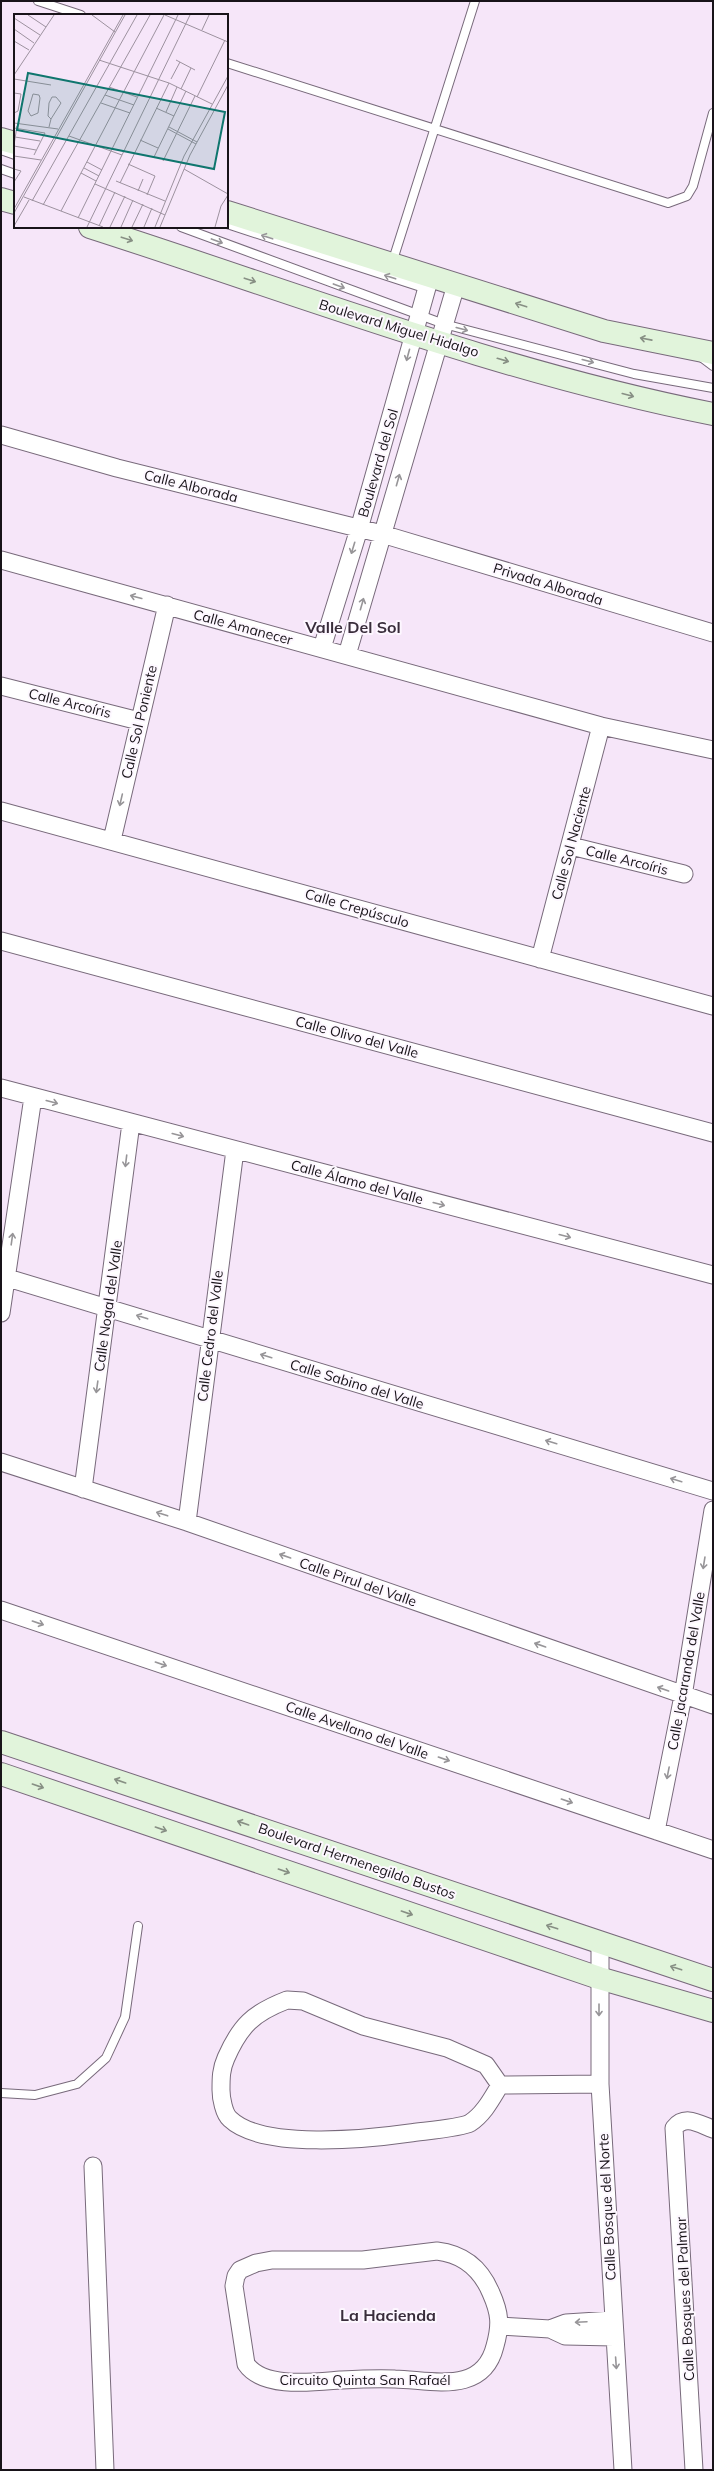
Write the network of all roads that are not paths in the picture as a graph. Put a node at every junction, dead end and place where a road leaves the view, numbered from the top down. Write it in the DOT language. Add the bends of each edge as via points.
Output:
graph roads {
  1 [pos="38,1"];
  2 [pos="475,1"];
  3 [pos="78,14"];
  4 [pos="228,63"];
  5 [pos="713,113"];
  6 [pos="435,130"];
  7 [pos="1,139"];
  8 [pos="14,143"];
  9 [pos="1,150"];
  10 [pos="14,155"];
  11 [pos="1,169"];
  12 [pos="14,174"];
  13 [pos="1,199"];
  14 [pos="14,203"];
  15 [pos="228,212"];
  16 [pos="228,224"];
  17 [pos="93,228"];
  18 [pos="183,228"];
  19 [pos="391,265"];
  20 [pos="429,283"];
  21 [pos="456,285"];
  22 [pos="417,325"];
  23 [pos="441,333"];
  24 [pos="684,347"];
  25 [pos="713,353"];
  26 [pos="713,366"];
  27 [pos="713,388"];
  28 [pos="713,414"];
  29 [pos="1,435"];
  30 [pos="359,529"];
  31 [pos="382,534"];
  32 [pos="1,560"];
  33 [pos="167,605"];
  34 [pos="713,633"];
  35 [pos="322,648"];
  36 [pos="346,655"];
  37 [pos="1,686"];
  38 [pos="139,721"];
  39 [pos="601,726"];
  40 [pos="713,750"];
  41 [pos="1,811"];
  42 [pos="112,840"];
  43 [pos="571,846"];
  44 [pos="684,874"];
  45 [pos="1,941"];
  46 [pos="540,959"];
  47 [pos="713,1006"];
  48 [pos="1,1088"];
  49 [pos="33,1097"];
  50 [pos="131,1123"];
  51 [pos="713,1133"];
  52 [pos="235,1150"];
  53 [pos="713,1275"];
  54 [pos="4,1276"];
  55 [pos="108,1306"];
  56 [pos="1,1313"];
  57 [pos="209,1339"];
  58 [pos="1,1462"];
  59 [pos="83,1489"];
  60 [pos="713,1491"];
  61 [pos="713,1510"];
  62 [pos="187,1522"];
  63 [pos="1,1610"];
  64 [pos="683,1696"];
  65 [pos="713,1705"];
  66 [pos="1,1742"];
  67 [pos="1,1774"];
  68 [pos="656,1831"];
  69 [pos="713,1850"];
  70 [pos="138,1926"];
  71 [pos="600,1943"];
  72 [pos="599,1978"];
  73 [pos="713,1980"];
  74 [pos="713,2011"];
  75 [pos="600,2084"];
  76 [pos="500,2085"];
  77 [pos="1,2093"];
  78 [pos="713,2129"];
  79 [pos="94,2166"];
  80 [pos="500,2326"];
  81 [pos="614,2329"];
  82 [pos="105,2470"];
  83 [pos="623,2470"];
  84 [pos="694,2470"];
  1 -- 3 [label="lane"];
  2 -- 6 [label="lane"];
  4 -- 6 [label="lane"];
  5 -- 6 [label="lane" via="694,186 687,196 668,203"];
  6 -- 19 [label="lane"];
  7 -- 8 [label="street"];
  9 -- 10 [label="lane"];
  11 -- 12 [label="lane"];
  13 -- 14 [label="street"];
  15 -- 19 [label="street"];
  20 -- 16 [label="lane, one-way"];
  17 -- 22 [label="street, Boulevard Miguel Hidalgo, one-way"];
  18 -- 22 [label="lane, one-way"];
  19 -- 20 [label="street"];
  20 -- 21 [label="street"];
  20 -- 22 [label="street, Boulevard del Sol"];
  21 -- 23 [label="street, Boulevard del Sol"];
  24 -- 21 [label="street, one-way" via="604,331"];
  22 -- 23 [label="street, Boulevard Miguel Hidalgo"];
  22 -- 30 [label="street, Boulevard del Sol, one-way"];
  23 -- 27 [label="lane, one-way"];
  23 -- 28 [label="street, Boulevard Miguel Hidalgo, one-way" via="633,397"];
  31 -- 23 [label="street, Boulevard del Sol, one-way"];
  24 -- 25 [label="street"];
  24 -- 26 [label="lane"];
  29 -- 30 [label="street, Calle Alborada" via="116,468"];
  30 -- 31 [label="street, Calle Alborada"];
  30 -- 35 [label="street, Boulevard del Sol, one-way"];
  31 -- 34 [label="street, Privada Alborada"];
  36 -- 31 [label="street, Boulevard del Sol, one-way"];
  33 -- 32 [label="street, Calle Amanecer, one-way"];
  33 -- 35 [label="street, Calle Amanecer"];
  33 -- 38 [label="street, Calle Sol Poniente"];
  35 -- 36 [label="street, Calle Amanecer"];
  36 -- 39 [label="street, Calle Amanecer"];
  37 -- 38 [label="street, Calle Arcoíris"];
  38 -- 42 [label="street, Calle Sol Poniente, one-way"];
  39 -- 40 [label="street, Calle Amanecer"];
  39 -- 43 [label="street, Calle Sol Naciente"];
  41 -- 42 [label="street, Calle Crepúsculo"];
  42 -- 46 [label="street, Calle Crepúsculo"];
  43 -- 44 [label="street, Calle Arcoíris"];
  43 -- 46 [label="street, Calle Sol Naciente"];
  45 -- 51 [label="street, Calle Olivo del Valle"];
  46 -- 47 [label="street, Calle Crepúsculo"];
  48 -- 49 [label="street, Calle Álamo del Valle"];
  49 -- 50 [label="street, Calle Álamo del Valle, one-way"];
  54 -- 49 [label="street, one-way"];
  50 -- 52 [label="street, Calle Álamo del Valle, one-way"];
  50 -- 55 [label="street, Calle Nogal del Valle, one-way"];
  52 -- 53 [label="street, Calle Álamo del Valle, one-way"];
  52 -- 57 [label="street, Calle Cedro del Valle"];
  54 -- 55 [label="street, Calle Sabino del Valle"];
  54 -- 56 [label="street"];
  57 -- 55 [label="street, Calle Sabino del Valle, one-way"];
  55 -- 59 [label="street, Calle Nogal del Valle, one-way"];
  60 -- 57 [label="street, Calle Sabino del Valle, one-way"];
  57 -- 62 [label="street, Calle Cedro del Valle"];
  58 -- 59 [label="street, Calle Pirul del Valle"];
  62 -- 59 [label="street, Calle Pirul del Valle, one-way"];
  61 -- 64 [label="street, Calle Jacaranda del Valle, one-way"];
  64 -- 62 [label="street, Calle Pirul del Valle, one-way"];
  63 -- 68 [label="street, Calle Avellano del Valle, one-way"];
  64 -- 65 [label="street, Calle Pirul del Valle"];
  64 -- 68 [label="street, Calle Jacaranda del Valle, one-way"];
  71 -- 66 [label="street, Boulevard Hermenegildo Bustos, one-way"];
  67 -- 72 [label="street, one-way"];
  68 -- 69 [label="street, Calle Avellano del Valle"];
  70 -- 77 [label="lane" via="125,2018 106,2058 77,2084 35,2096"];
  71 -- 72 [label="street, Calle Bosque del Norte"];
  73 -- 71 [label="street, Boulevard Hermenegildo Bustos, one-way"];
  72 -- 74 [label="street"];
  72 -- 75 [label="street, Calle Bosque del Norte, one-way"];
  75 -- 76 [label="street"];
  75 -- 81 [label="street, Calle Bosque del Norte"];
  76 -- 76 [label="street" via="486,2065 447,2048 363,2026 303,2001 287,2000 267,2008 247,2022 234,2041 221,2069 221,2097 229,2118 251,2132 311,2140 382,2137 470,2123 487,2108"];
  78 -- 84 [label="street, Calle Bosques del Palmar" via="687,2120 679,2122 674,2128"];
  79 -- 82 [label="street"];
  80 -- 80 [label="street, Circuito Quinta San Rafaél" via="492,2359 484,2370 460,2380 445,2382 362,2378 313,2382 267,2379 251,2371 243,2357 234,2281 240,2270 247,2266 272,2260 363,2260 437,2251 450,2253 465,2259 487,2282"];
  80 -- 81 [label="street" via="550,2329 566,2323"];
  81 -- 83 [label="street, Calle Bosque del Norte, one-way"];
}
